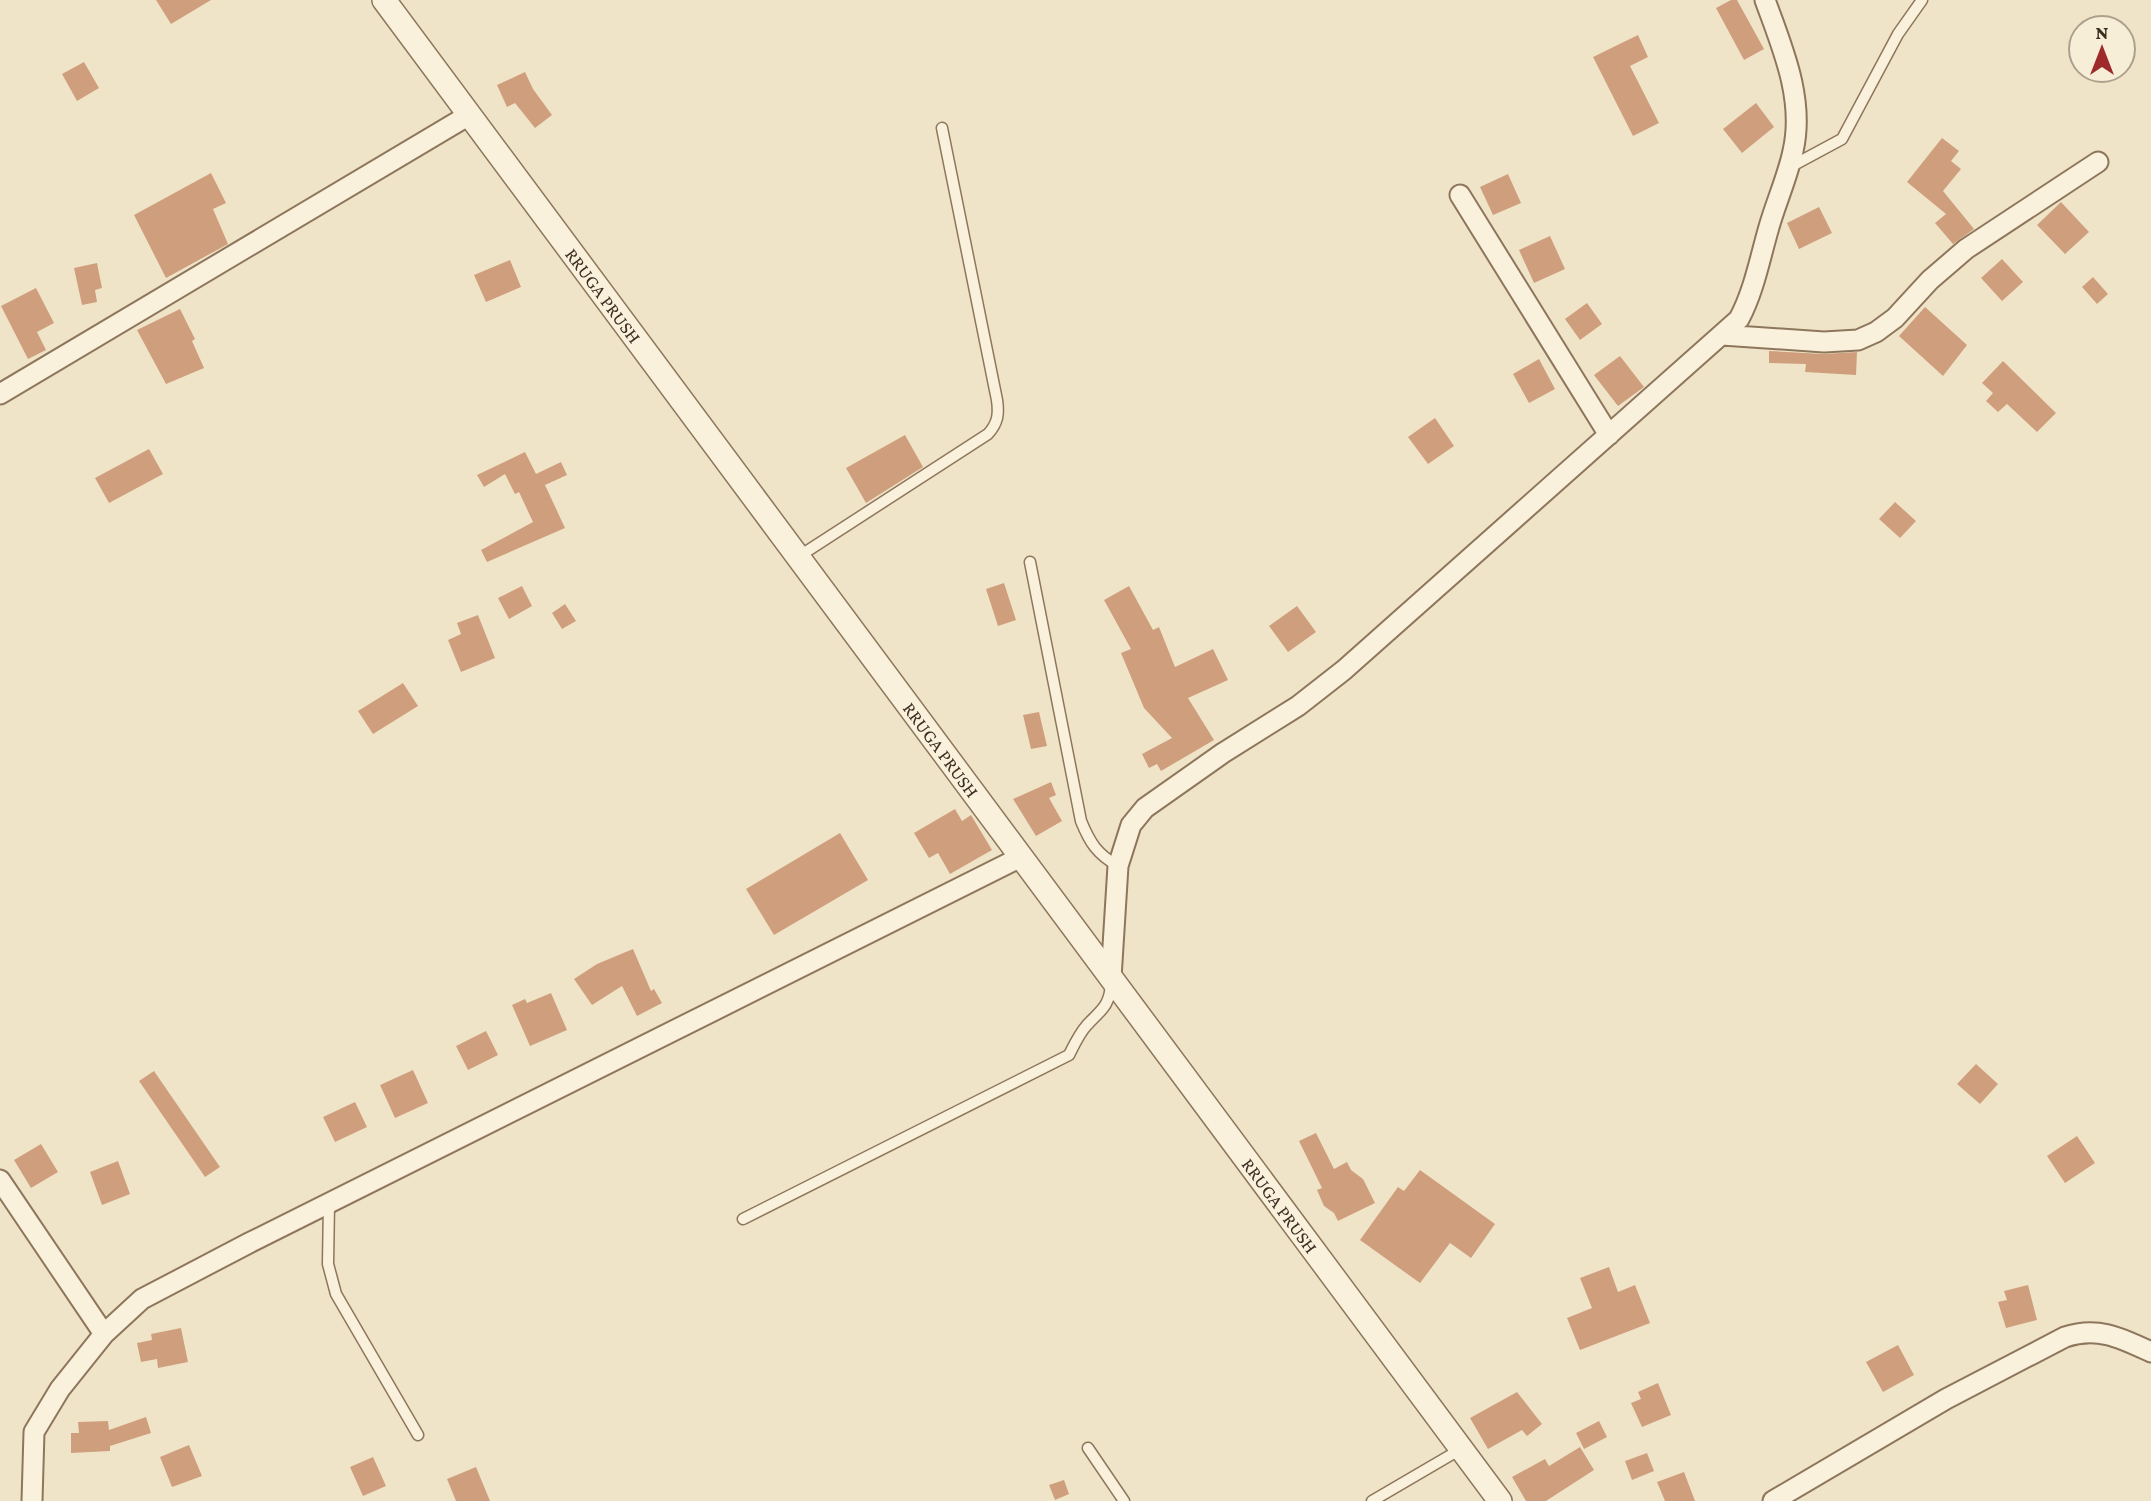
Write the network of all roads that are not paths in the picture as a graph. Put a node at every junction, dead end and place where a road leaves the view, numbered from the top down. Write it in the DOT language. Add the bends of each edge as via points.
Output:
graph roads {
  1 [pos="384,0"];
  2 [pos="1765,0"];
  3 [pos="1922,0"];
  4 [pos="469,115"];
  5 [pos="942,128"];
  6 [pos="2098,162"];
  7 [pos="1787,169"];
  8 [pos="1460,195"];
  9 [pos="1721,335"];
  10 [pos="0,394"];
  11 [pos="1609,435"];
  12 [pos="798,557"];
  13 [pos="1030,562"];
  14 [pos="1021,857"];
  15 [pos="1118,866"];
  16 [pos="1111,978"];
  17 [pos="0,1180"];
  18 [pos="329,1202"];
  19 [pos="743,1219"];
  20 [pos="104,1334"];
  21 [pos="2151,1352"];
  22 [pos="418,1435"];
  23 [pos="1088,1448"];
  24 [pos="1461,1449"];
  25 [pos="32,1501"];
  26 [pos="1124,1501"];
  27 [pos="1372,1501"];
  28 [pos="1500,1501"];
  29 [pos="1773,1501"];
  1 -- 4 [label="street, RRUGA PRUSH"];
  2 -- 7 [label="street" via="1790,71 1796,107 1794,150"];
  3 -- 7 [label="lane" via="1898,34 1842,139"];
  4 -- 10 [label="street"];
  4 -- 12 [label="street, RRUGA PRUSH"];
  5 -- 12 [label="lane" via="997,400 995,426"];
  6 -- 9 [label="street" via="1966,250 1876,332 1858,340 1824,342"];
  7 -- 9 [label="street" via="1748,302 1739,319"];
  8 -- 11 [label="street"];
  9 -- 11 [label="street"];
  11 -- 15 [label="street" via="1344,670 1145,808 1131,825"];
  12 -- 14 [label="street, RRUGA PRUSH"];
  13 -- 15 [label="lane" via="1082,821 1090,843"];
  14 -- 16 [label="street, RRUGA PRUSH"];
  14 -- 18 [label="street"];
  15 -- 16 [label="street"];
  16 -- 19 [label="lane" via="1111,998 1105,1010 1087,1025 1069,1055"];
  16 -- 24 [label="street, RRUGA PRUSH"];
  17 -- 20 [label="street"];
  18 -- 20 [label="street" via="142,1299"];
  18 -- 22 [label="lane" via="328,1264 336,1294"];
  20 -- 25 [label="street" via="34,1432"];
  21 -- 29 [label="street" via="2103,1331 2065,1337 1946,1399"];
  23 -- 26 [label="lane"];
  24 -- 27 [label="lane"];
  24 -- 28 [label="street, RRUGA PRUSH"];
}
